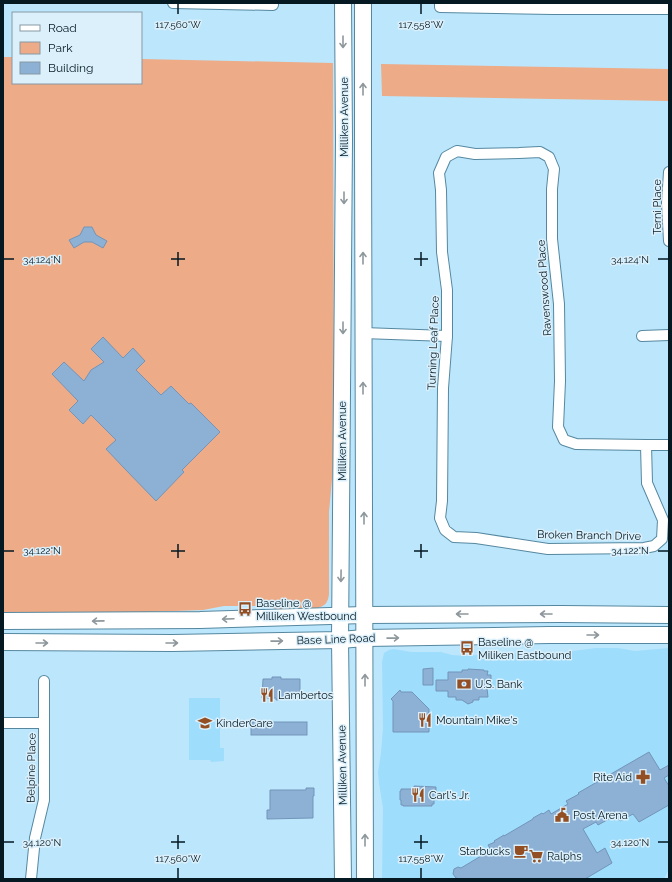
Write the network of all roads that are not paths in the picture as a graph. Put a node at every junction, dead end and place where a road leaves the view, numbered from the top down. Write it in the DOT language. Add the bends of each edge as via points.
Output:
graph roads {
  1 [pos="173,3"];
  2 [pos="343,3"];
  3 [pos="364,3"];
  4 [pos="273,4"];
  5 [pos="440,5"];
  6 [pos="553,6"];
  7 [pos="669,9"];
  8 [pos="446,157"];
  9 [pos="669,172"];
  10 [pos="669,241"];
  11 [pos="363,333"];
  12 [pos="669,335"];
  13 [pos="447,336"];
  14 [pos="642,336"];
  15 [pos="646,445"];
  16 [pos="669,445"];
  17 [pos="445,530"];
  18 [pos="364,614"];
  19 [pos="341,615"];
  20 [pos="669,615"];
  21 [pos="3,621"];
  22 [pos="669,635"];
  23 [pos="365,638"];
  24 [pos="340,640"];
  25 [pos="3,642"];
  26 [pos="44,681"];
  27 [pos="3,723"];
  28 [pos="44,723"];
  29 [pos="31,879"];
  30 [pos="343,879"];
  31 [pos="365,879"];
  1 -- 4 [label="street"];
  2 -- 19 [label="main road, Milliken Avenue, one-way"];
  11 -- 3 [label="main road, Milliken Avenue, one-way"];
  5 -- 6 [label="street"];
  6 -- 7 [label="street"];
  8 -- 13 [label="street, Turning Leaf Place" via="439,173 442,252 447,290"];
  8 -- 15 [label="street, Ravenswood Place" via="457,151 475,154 540,152 550,157 554,169 552,239 559,304 558,427 564,440 576,444"];
  9 -- 10 [label="street, Terni Place"];
  11 -- 13 [label="street"];
  18 -- 11 [label="main road, Milliken Avenue, one-way"];
  12 -- 14 [label="street"];
  13 -- 17 [label="street, Turning Leaf Place" via="440,518"];
  15 -- 16 [label="street"];
  15 -- 17 [label="street, Broken Branch Drive" via="647,483 663,520 662,539 654,546 548,549 454,537"];
  18 -- 19 [label="main road"];
  20 -- 18 [label="main road, one-way"];
  18 -- 23 [label="main road, Milliken Avenue"];
  19 -- 21 [label="main road, one-way" via="200,620"];
  19 -- 24 [label="main road, Milliken Avenue"];
  23 -- 22 [label="main road, Base Line Road, one-way"];
  23 -- 24 [label="main road, Base Line Road"];
  31 -- 23 [label="main road, Milliken Avenue, one-way"];
  25 -- 24 [label="main road, Base Line Road, one-way" via="172,643"];
  24 -- 30 [label="main road, Milliken Avenue"];
  26 -- 28 [label="street, Belpine Place"];
  27 -- 28 [label="street"];
  28 -- 29 [label="street, Belpine Place" via="44,800 35,838"];
}
